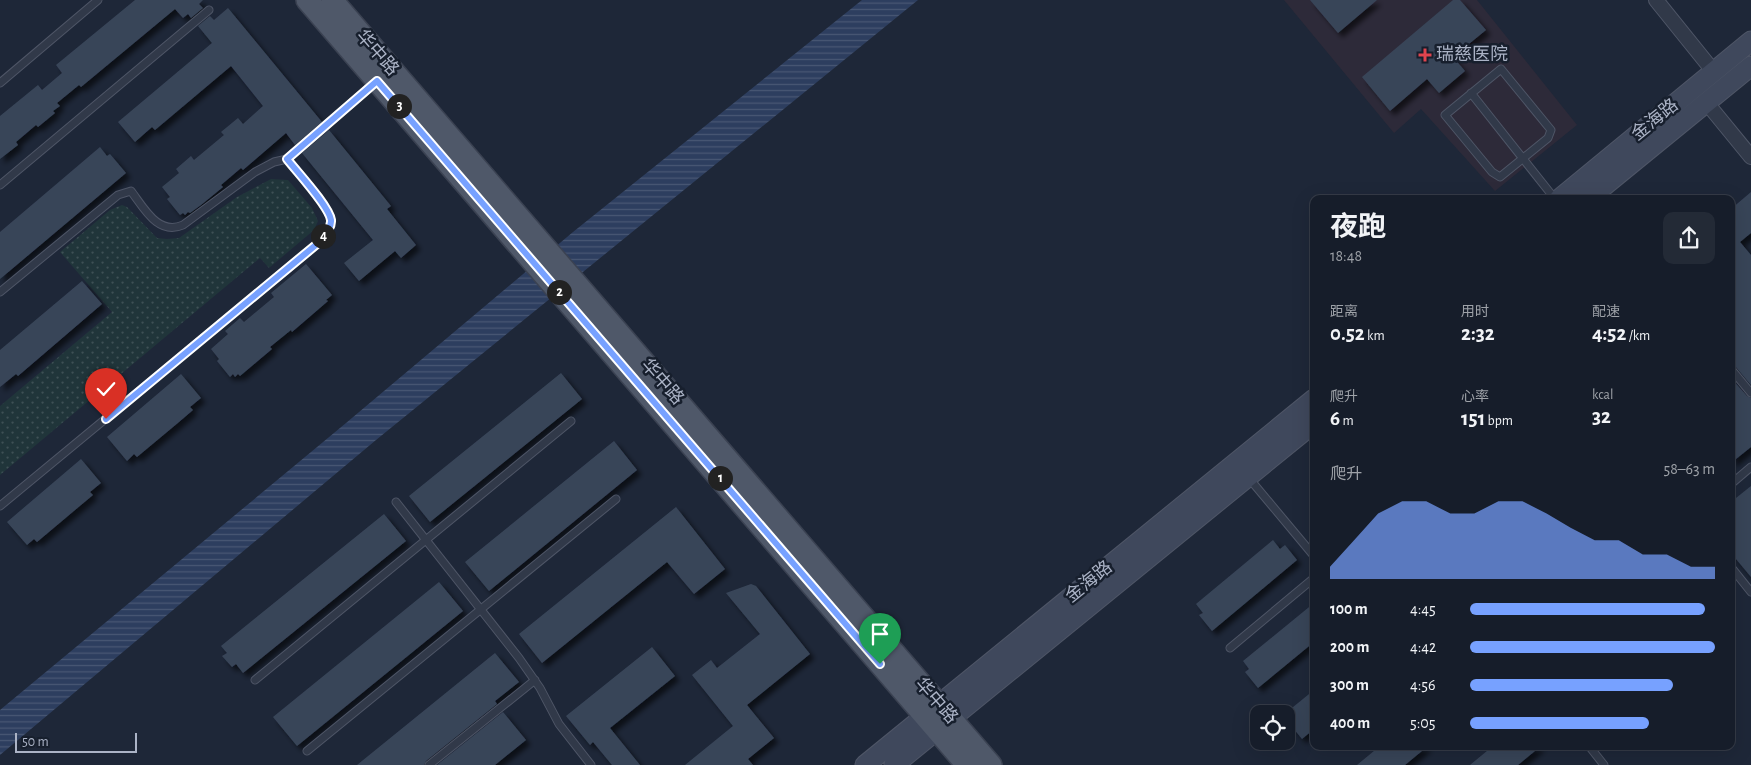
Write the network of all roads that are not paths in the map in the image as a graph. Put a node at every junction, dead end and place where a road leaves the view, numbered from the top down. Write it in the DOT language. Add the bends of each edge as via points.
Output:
graph roads {
  1 [pos="98,0"];
  2 [pos="307,0"];
  3 [pos="332,0"];
  4 [pos="1656,0"];
  5 [pos="209,10"];
  6 [pos="1751,41"];
  7 [pos="1751,66"];
  8 [pos="1714,72"];
  9 [pos="377,81"];
  10 [pos="0,83"];
  11 [pos="1471,94"];
  12 [pos="1706,102"];
  13 [pos="1751,157"];
  14 [pos="1523,158"];
  15 [pos="287,159"];
  16 [pos="0,186"];
  17 [pos="1554,195"];
  18 [pos="1562,195"];
  19 [pos="1593,195"];
  20 [pos="0,292"];
  21 [pos="1735,374"];
  22 [pos="1751,393"];
  23 [pos="1310,402"];
  24 [pos="570,421"];
  25 [pos="1310,426"];
  26 [pos="1751,467"];
  27 [pos="1248,477"];
  28 [pos="1735,481"];
  29 [pos="616,499"];
  30 [pos="396,502"];
  31 [pos="0,506"];
  32 [pos="426,540"];
  33 [pos="1310,551"];
  34 [pos="1735,572"];
  35 [pos="1310,581"];
  36 [pos="1751,592"];
  37 [pos="481,610"];
  38 [pos="1230,648"];
  39 [pos="254,680"];
  40 [pos="535,680"];
  41 [pos="938,717"];
  42 [pos="1592,750"];
  43 [pos="306,751"];
  44 [pos="429,765"];
  45 [pos="591,765"];
  46 [pos="864,765"];
  47 [pos="894,765"];
  48 [pos="966,765"];
  49 [pos="991,765"];
  50 [pos="1604,765"];
  1 -- 10 [label="lane"];
  2 -- 9 [label="main road, 华中路"];
  3 -- 41 [label="main road, 华中路"];
  4 -- 8 [label="street"];
  5 -- 16 [label="lane"];
  6 -- 8 [label="main road, 金海路"];
  7 -- 12 [label="main road, 金海路"];
  8 -- 18 [label="main road, 金海路"];
  9 -- 15 [label="lane"];
  9 -- 41 [label="main road, 华中路"];
  11 -- 14 [label="lane"];
  11 -- 14 [label="lane" via="1445,115 1492,172 1500,177"];
  11 -- 14 [label="lane" via="1501,68 1551,130 1548,138"];
  12 -- 13 [label="street"];
  12 -- 19 [label="main road, 金海路"];
  14 -- 17 [label="lane"];
  15 -- 20 [label="lane" via="255,172 176,228 161,226 131,191 118,195"];
  15 -- 31 [label="lane" via="326,208 331,220 317,244"];
  21 -- 22 [label="lane"];
  23 -- 41 [label="main road, 金海路"];
  24 -- 32 [label="lane"];
  25 -- 27 [label="main road, 金海路"];
  26 -- 28 [label="lane"];
  27 -- 33 [label="lane"];
  27 -- 41 [label="main road, 金海路"];
  29 -- 37 [label="lane"];
  30 -- 32 [label="lane"];
  32 -- 37 [label="lane"];
  32 -- 39 [label="lane"];
  34 -- 36 [label="lane"];
  35 -- 38 [label="lane"];
  37 -- 40 [label="lane"];
  37 -- 43 [label="lane"];
  40 -- 44 [label="lane"];
  40 -- 45 [label="lane" via="559,724"];
  41 -- 46 [label="main road, 金海路"];
  41 -- 47 [label="main road, 金海路"];
  41 -- 48 [label="main road, 华中路"];
  41 -- 49 [label="main road, 华中路"];
  42 -- 50 [label="lane"];
}
